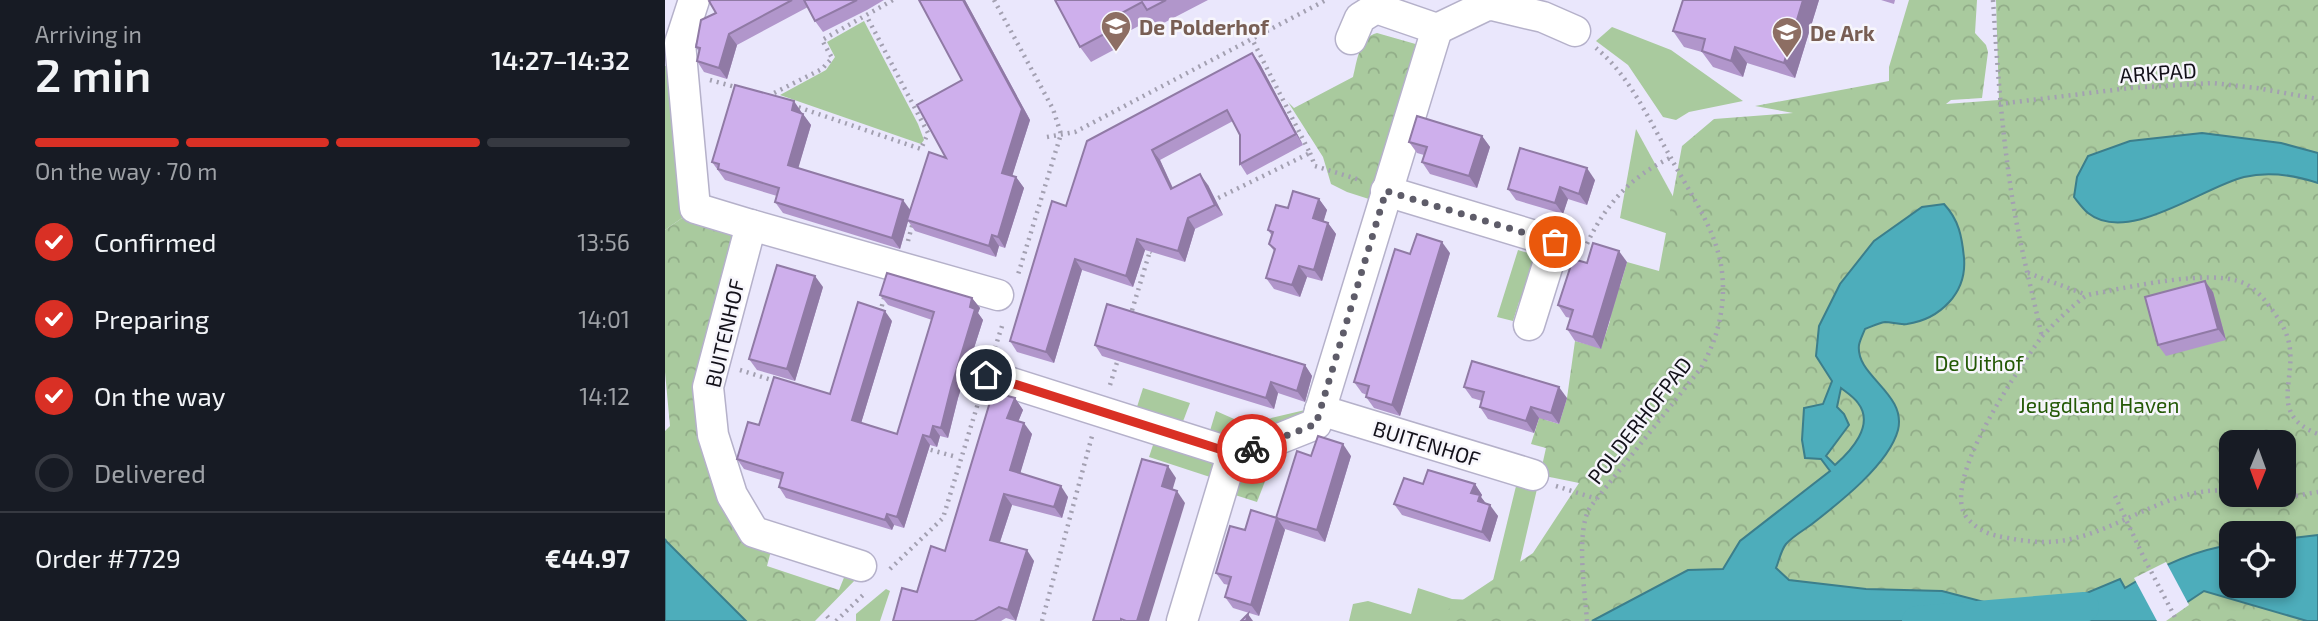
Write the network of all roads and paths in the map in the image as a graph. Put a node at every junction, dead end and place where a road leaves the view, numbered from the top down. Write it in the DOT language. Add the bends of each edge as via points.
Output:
graph roads {
  1 [pos="694,0"];
  2 [pos="893,0"];
  3 [pos="1326,0"];
  4 [pos="1993,0"];
  5 [pos="1486,3"];
  6 [pos="866,15"];
  7 [pos="1437,29"];
  8 [pos="1576,32"];
  9 [pos="1351,38"];
  10 [pos="1252,39"];
  11 [pos="699,77"];
  12 [pos="745,90"];
  13 [pos="757,93"];
  14 [pos="768,96"];
  15 [pos="2318,99"];
  16 [pos="1999,104"];
  17 [pos="1047,137"];
  18 [pos="921,149"];
  19 [pos="927,153"];
  20 [pos="1310,153"];
  21 [pos="1670,158"];
  22 [pos="1386,191"];
  23 [pos="1212,201"];
  24 [pos="915,218"];
  25 [pos="751,225"];
  26 [pos="1576,242"];
  27 [pos="1162,254"];
  28 [pos="897,266"];
  29 [pos="2028,273"];
  30 [pos="998,295"];
  31 [pos="2087,295"];
  32 [pos="879,316"];
  33 [pos="1128,325"];
  34 [pos="1529,325"];
  35 [pos="2042,337"];
  36 [pos="1120,350"];
  37 [pos="714,362"];
  38 [pos="986,375"];
  39 [pos="789,386"];
  40 [pos="1320,410"];
  41 [pos="1100,412"];
  42 [pos="2318,434"];
  43 [pos="913,444"];
  44 [pos="1229,452"];
  45 [pos="953,456"];
  46 [pos="1543,480"];
  47 [pos="2219,491"];
  48 [pos="2318,492"];
  49 [pos="2115,496"];
  50 [pos="2296,496"];
  51 [pos="1597,499"];
  52 [pos="2126,519"];
  53 [pos="861,566"];
  54 [pos="1042,621"];
  55 [pos="1182,621"];
  56 [pos="1587,621"];
  57 [pos="2177,621"];
  1 -- 25 [label="street" via="680,43 695,208"];
  2 -- 6 [label="path"];
  3 -- 10 [label="path"];
  4 -- 16 [label="path"];
  5 -- 7 [label="street"];
  5 -- 8 [label="street" via="1542,17"];
  6 -- 14 [label="path" via="822,40 832,58 822,69"];
  6 -- 18 [label="path" via="928,133"];
  7 -- 9 [label="street" via="1375,8 1360,18"];
  7 -- 22 [label="street"];
  8 -- 21 [label="path, POLDERHOFPAD" via="1626,82"];
  10 -- 17 [label="path" via="1075,132"];
  10 -- 20 [label="path"];
  11 -- 12 [label="path"];
  13 -- 14 [label="path"];
  14 -- 18 [label="path"];
  15 -- 16 [label="path, ARKPAD" via="2212,83"];
  16 -- 29 [label="path"];
  18 -- 19 [label="path"];
  20 -- 22 [label="path" via="1315,166"];
  20 -- 23 [label="path"];
  21 -- 26 [label="path" via="1615,198 1586,246"];
  21 -- 51 [label="path, POLDERHOFPAD" via="1718,252 1723,285 1719,327 1710,354 1689,385"];
  22 -- 34 [label="street" via="1555,242"];
  22 -- 40 [label="street"];
  24 -- 28 [label="path"];
  25 -- 28 [label="street"];
  25 -- 37 [label="street, BUITENHOF"];
  27 -- 33 [label="path" via="1150,251"];
  28 -- 30 [label="street"];
  28 -- 32 [label="path"];
  29 -- 31 [label="path"];
  29 -- 35 [label="path"];
  31 -- 35 [label="path"];
  31 -- 42 [label="path" via="2209,277 2254,289 2288,338 2286,390 2292,417"];
  35 -- 52 [label="path" via="1993,411 1966,467 1960,496 1966,516 1987,535 2029,542 2070,539"];
  36 -- 41 [label="path"];
  37 -- 39 [label="path"];
  37 -- 53 [label="street, BUITENHOF" via="708,387 713,435 732,495 754,532"];
  38 -- 41 [label="street"];
  40 -- 44 [label="street" via="1316,424 1238,455"];
  40 -- 46 [label="street, BUITENHOF"];
  41 -- 44 [label="street"];
  41 -- 54 [label="path"];
  43 -- 45 [label="path"];
  44 -- 55 [label="street"];
  46 -- 51 [label="path"];
  47 -- 52 [label="path" via="2199,491"];
  48 -- 50 [label="path"];
  49 -- 52 [label="path"];
  51 -- 56 [label="path, POLDERHOFPAD" via="1583,531"];
  52 -- 57 [label="path"];
}
